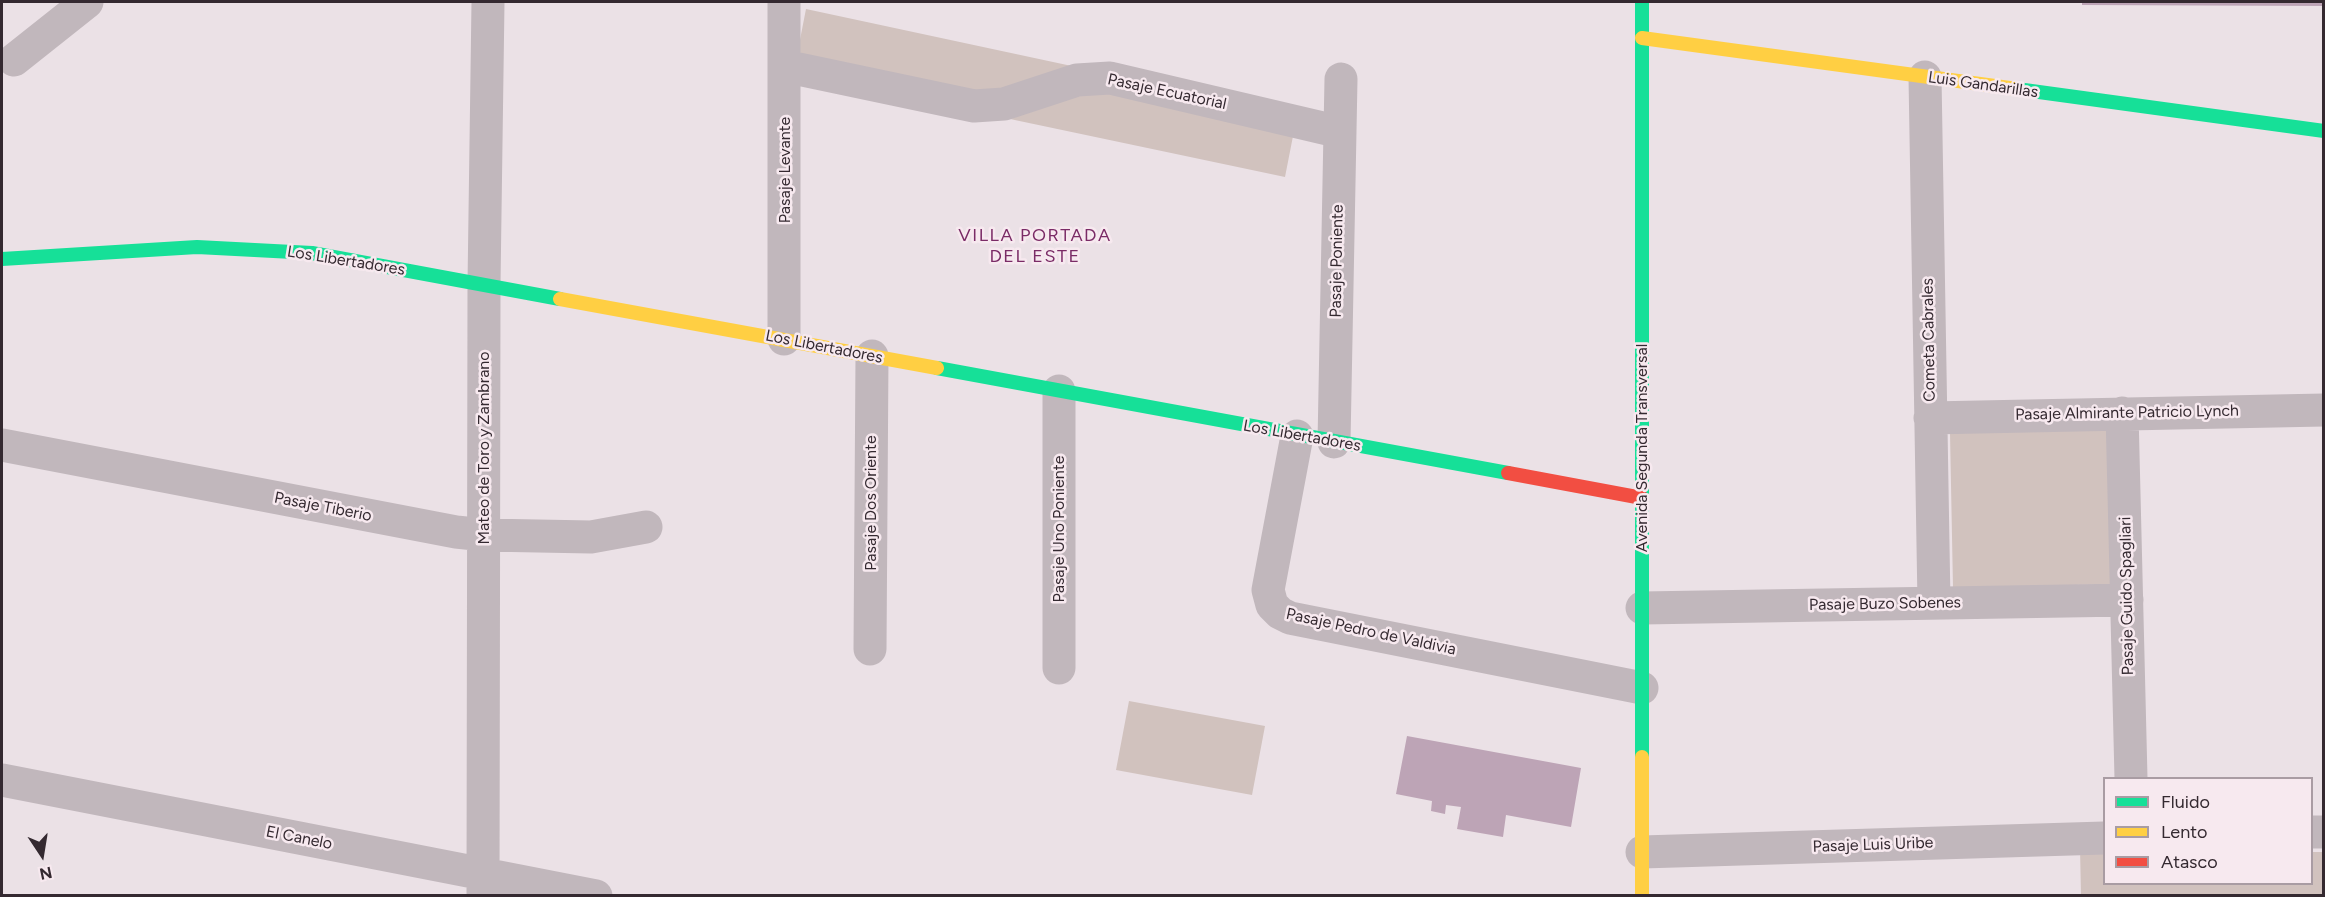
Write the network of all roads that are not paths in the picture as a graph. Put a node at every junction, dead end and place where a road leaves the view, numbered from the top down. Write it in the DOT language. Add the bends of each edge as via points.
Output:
graph roads {
  1 [pos="87,2"];
  2 [pos="488,2"];
  3 [pos="784,2"];
  4 [pos="1642,2"];
  5 [pos="1642,38"];
  6 [pos="14,60"];
  7 [pos="784,66"];
  8 [pos="1925,77"];
  9 [pos="1341,79"];
  10 [pos="2324,131"];
  11 [pos="1340,132"];
  12 [pos="2,259"];
  13 [pos="484,284"];
  14 [pos="784,339"];
  15 [pos="872,356"];
  16 [pos="1059,391"];
  17 [pos="2324,410"];
  18 [pos="2122,413"];
  19 [pos="1930,418"];
  20 [pos="1298,436"];
  21 [pos="1334,442"];
  22 [pos="2,445"];
  23 [pos="1642,498"];
  24 [pos="646,527"];
  25 [pos="485,536"];
  26 [pos="2127,600"];
  27 [pos="1934,603"];
  28 [pos="1642,608"];
  29 [pos="870,649"];
  30 [pos="1059,668"];
  31 [pos="1642,688"];
  32 [pos="2131,777"];
  33 [pos="2,780"];
  34 [pos="2103,838"];
  35 [pos="1642,852"];
  36 [pos="483,885"];
  37 [pos="596,896"];
  38 [pos="1642,896"];
  1 -- 6 [label="street"];
  2 -- 13 [label="street, Mateo de Toro y Zambrano"];
  3 -- 7 [label="street, Pasaje Levante"];
  4 -- 5 [label="street, Avenida Segunda Transversal"];
  5 -- 8 [label="street, Luis Gandarillas"];
  5 -- 23 [label="street, Avenida Segunda Transversal"];
  7 -- 11 [label="street, Pasaje Ecuatorial" via="974,106 1004,104 1077,80 1110,78"];
  7 -- 14 [label="street, Pasaje Levante"];
  8 -- 10 [label="street, Luis Gandarillas"];
  8 -- 19 [label="street, Cometa Cabrales"];
  9 -- 11 [label="street, Pasaje Poniente"];
  11 -- 21 [label="street, Pasaje Poniente"];
  12 -- 13 [label="street, Los Libertadores" via="164,248 254,249 312,253"];
  13 -- 14 [label="street, Los Libertadores"];
  13 -- 25 [label="street, Mateo de Toro y Zambrano"];
  14 -- 15 [label="street, Los Libertadores"];
  15 -- 16 [label="street, Los Libertadores"];
  15 -- 29 [label="street, Pasaje Dos Oriente"];
  16 -- 20 [label="street, Los Libertadores"];
  16 -- 30 [label="street, Pasaje Uno Poniente"];
  17 -- 18 [label="street, Pasaje Almirante Patricio Lynch"];
  18 -- 19 [label="street, Pasaje Almirante Patricio Lynch"];
  18 -- 26 [label="street, Pasaje Guido Spagliari"];
  19 -- 27 [label="street, Cometa Cabrales"];
  20 -- 21 [label="street, Los Libertadores"];
  20 -- 31 [label="street, Pasaje Pedro de Valdivia" via="1268,590 1272,605 1280,613"];
  21 -- 23 [label="street, Los Libertadores"];
  22 -- 25 [label="street, Pasaje Tiberio"];
  23 -- 28 [label="street, Avenida Segunda Transversal"];
  24 -- 25 [label="street, Pasaje Tiberio" via="591,537"];
  25 -- 36 [label="street, Mateo de Toro y Zambrano"];
  26 -- 27 [label="street, Pasaje Buzo Sobenes"];
  26 -- 32 [label="street, Pasaje Guido Spagliari"];
  27 -- 28 [label="street, Pasaje Buzo Sobenes"];
  28 -- 31 [label="street, Avenida Segunda Transversal"];
  31 -- 35 [label="street, Avenida Segunda Transversal"];
  33 -- 36 [label="street, El Canelo"];
  34 -- 35 [label="street, Pasaje Luis Uribe"];
  35 -- 38 [label="street, Avenida Segunda Transversal"];
  36 -- 37 [label="street, El Canelo"];
}
